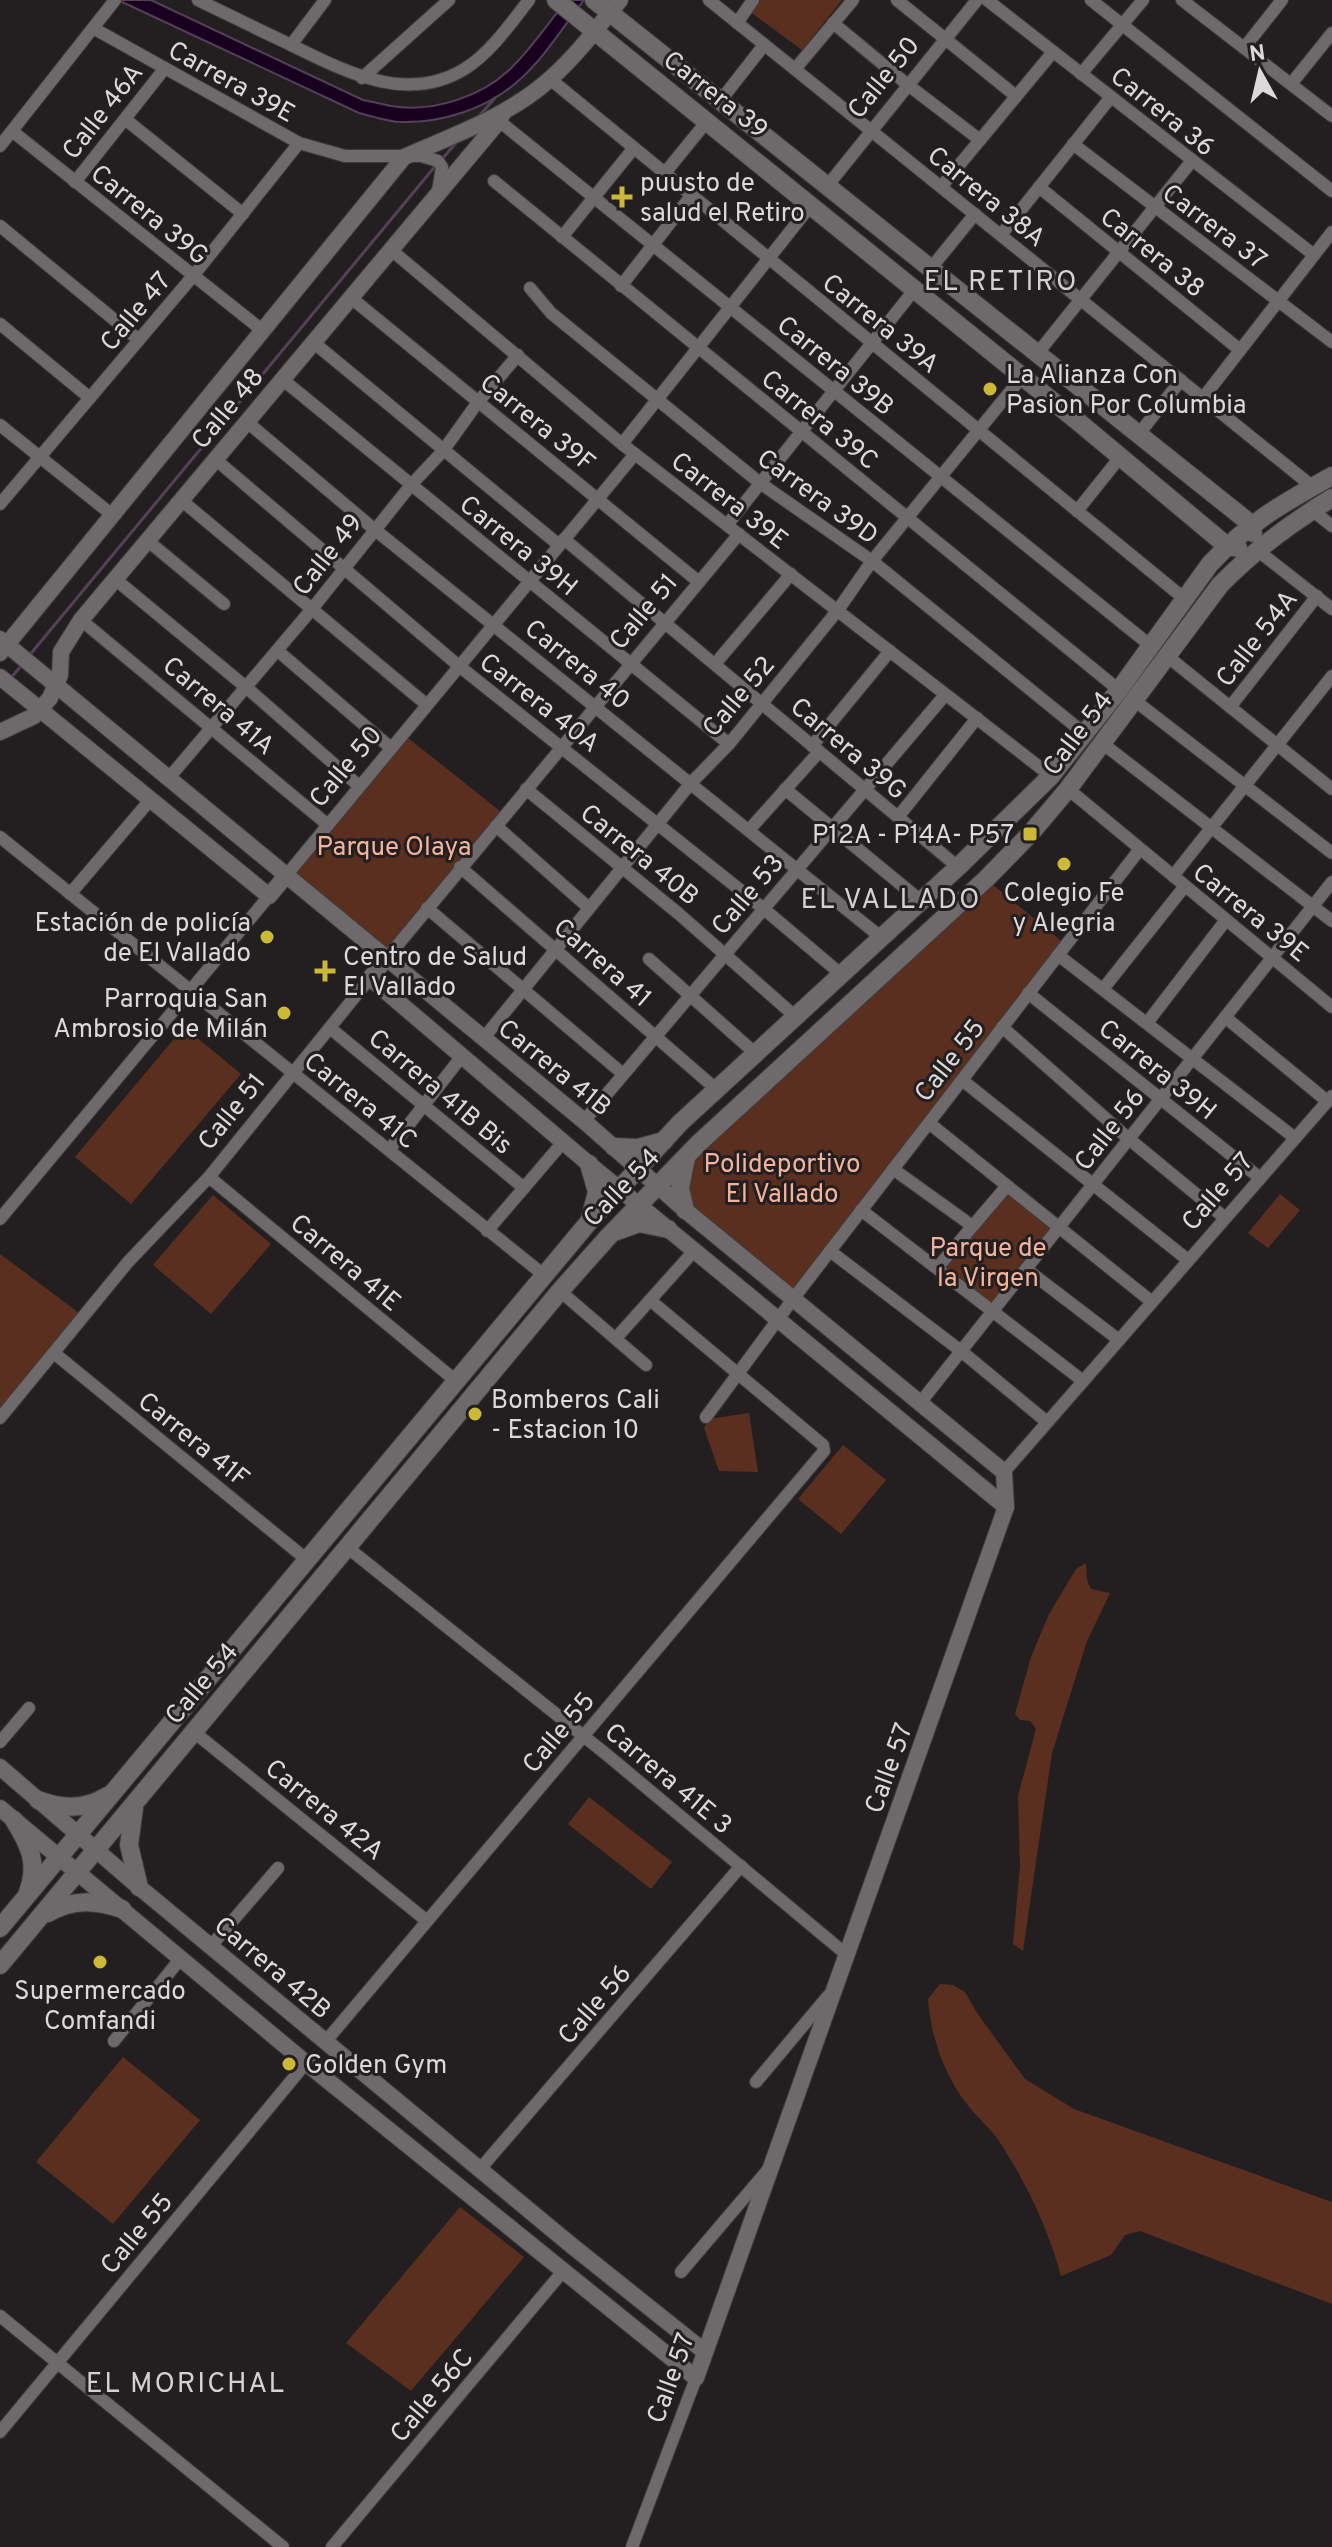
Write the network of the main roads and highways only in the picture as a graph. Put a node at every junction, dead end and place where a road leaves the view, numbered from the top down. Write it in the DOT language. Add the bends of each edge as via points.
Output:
graph roads {
  1 [pos="556,0"];
  2 [pos="609,4"];
  3 [pos="878,224"];
  4 [pos="860,244"];
  5 [pos="908,250"];
  6 [pos="889,268"];
  7 [pos="1066,376"];
  8 [pos="1046,395"];
  9 [pos="1099,403"];
  10 [pos="1081,424"];
  11 [pos="1332,476"];
  12 [pos="1332,498"];
  13 [pos="1278,505"];
  14 [pos="1230,507"];
  15 [pos="1251,524"];
  16 [pos="1204,525"];
  17 [pos="1227,546"];
  18 [pos="1257,550"];
  19 [pos="1210,564"];
  20 [pos="1159,651"];
  21 [pos="1094,739"];
  22 [pos="680,1123"];
  23 [pos="664,1141"];
  24 [pos="614,1147"];
  25 [pos="693,1149"];
  26 [pos="589,1164"];
  27 [pos="685,1210"];
  28 [pos="588,1223"];
  29 [pos="668,1229"];
  30 [pos="608,1237"];
  31 [pos="121,1785"];
  32 [pos="38,1800"];
  33 [pos="136,1802"];
  34 [pos="7,1814"];
  35 [pos="139,1887"];
  36 [pos="23,1900"];
  37 [pos="122,1909"];
  38 [pos="0,1928"];
  39 [pos="28,1931"];
  40 [pos="0,1965"];
  1 -- 4 [label="main road, Carrera 39"];
  2 -- 3 [label="main road, Carrera 39"];
  3 -- 4 [label="main road" via="880,241"];
  3 -- 5 [label="main road, Carrera 39"];
  4 -- 6 [label="main road, Carrera 39"];
  5 -- 6 [label="main road" via="893,249 887,257"];
  5 -- 7 [label="main road, Carrera 39"];
  6 -- 8 [label="main road, Carrera 39"];
  7 -- 8 [label="main road" via="1065,393"];
  7 -- 9 [label="main road, Carrera 39"];
  8 -- 10 [label="main road, Carrera 39"];
  9 -- 10 [label="main road" via="1081,405"];
  9 -- 14 [label="main road, Carrera 39"];
  10 -- 16 [label="main road, Carrera 39"];
  11 -- 13 [label="main road, Calle 54"];
  12 -- 18 [label="main road, Calle 54"];
  13 -- 14 [label="main road" via="1249,514"];
  13 -- 15 [label="main road, Calle 54"];
  14 -- 15 [label="main road, Carrera 39"];
  15 -- 17 [label="main road, Calle 54"];
  15 -- 18 [label="main road"];
  16 -- 17 [label="main road, Carrera 39"];
  16 -- 19 [label="main road" via="1214,545"];
  17 -- 18 [label="main road"];
  17 -- 19 [label="main road, Calle 54"];
  18 -- 20 [label="main road, Calle 54"];
  19 -- 20 [label="main road, Calle 54"];
  20 -- 21 [label="main road, Calle 54"];
  21 -- 22 [label="main road, Calle 54"];
  21 -- 25 [label="main road, Calle 54" via="1068,789 986,879"];
  22 -- 23 [label="main road, Calle 54"];
  22 -- 25 [label="main road" via="679,1132"];
  23 -- 24 [label="main road"];
  23 -- 28 [label="main road, Calle 54"];
  25 -- 27 [label="main road" via="680,1188"];
  25 -- 30 [label="main road, Calle 54"];
  26 -- 28 [label="main road" via="597,1192"];
  28 -- 31 [label="main road, Calle 54"];
  29 -- 30 [label="main road" via="639,1223"];
  30 -- 33 [label="main road, Calle 54"];
  31 -- 32 [label="main road" via="89,1805 63,1807"];
  31 -- 36 [label="main road, Calle 54"];
  33 -- 35 [label="main road" via="129,1845"];
  33 -- 39 [label="main road, Calle 54"];
  34 -- 36 [label="main road" via="28,1841 33,1863"];
  36 -- 38 [label="main road, Calle 54"];
  37 -- 39 [label="main road" via="93,1902 63,1905"];
  39 -- 40 [label="main road, Calle 54"];
}
